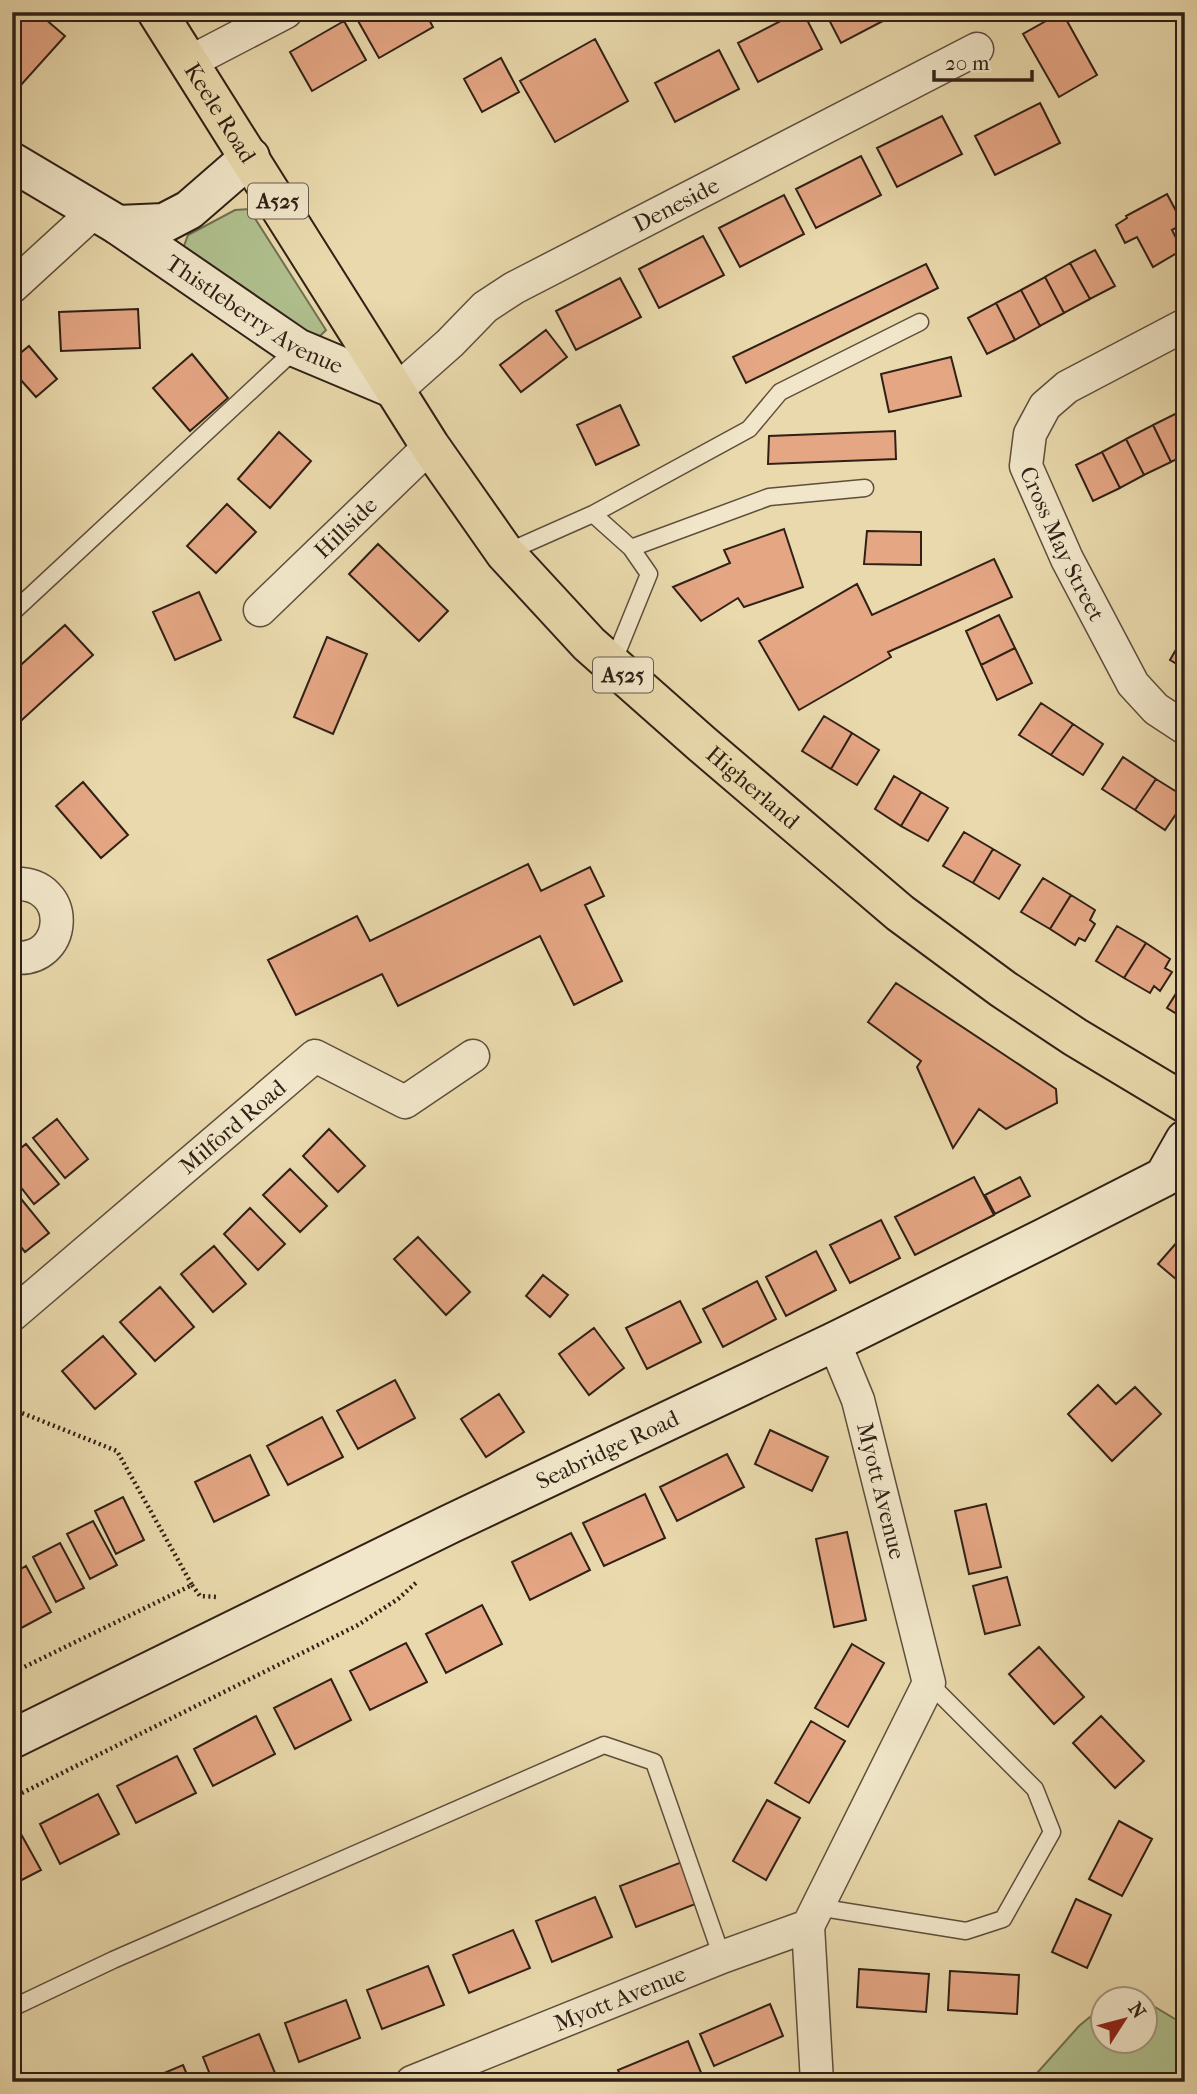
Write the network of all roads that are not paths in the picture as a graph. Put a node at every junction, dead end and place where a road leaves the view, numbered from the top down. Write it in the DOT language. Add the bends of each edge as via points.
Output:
graph roads {
  1 [pos="157,12"];
  2 [pos="286,12"];
  3 [pos="977,49"];
  4 [pos="190,62"];
  5 [pos="250,157"];
  6 [pos="12,162"];
  7 [pos="107,218"];
  8 [pos="12,287"];
  9 [pos="920,322"];
  10 [pos="1185,325"];
  11 [pos="297,348"];
  12 [pos="397,390"];
  13 [pos="430,446"];
  14 [pos="865,488"];
  15 [pos="593,514"];
  16 [pos="631,548"];
  17 [pos="505,553"];
  18 [pos="260,610"];
  19 [pos="12,612"];
  20 [pos="612,665"];
  21 [pos="1185,728"];
  22 [pos="12,884"];
  23 [pos="12,957"];
  24 [pos="472,1056"];
  25 [pos="1185,1103"];
  26 [pos="1185,1140"];
  27 [pos="12,1315"];
  28 [pos="834,1342"];
  29 [pos="929,1683"];
  30 [pos="12,1739"];
  31 [pos="812,1916"];
  32 [pos="722,1958"];
  33 [pos="12,2008"];
  34 [pos="412,2082"];
  35 [pos="817,2082"];
  1 -- 4 [label="main road, Keele Road / A525"];
  2 -- 4 [label="street"];
  3 -- 12 [label="street, Deneside" via="514,288 485,307"];
  4 -- 5 [label="main road, Keele Road / A525"];
  5 -- 7 [label="main road, Thistleberry Avenue" via="189,210 164,223"];
  5 -- 12 [label="main road, Keele Road / A525"];
  6 -- 7 [label="main road, Thistleberry Avenue"];
  7 -- 8 [label="street"];
  7 -- 11 [label="main road, Thistleberry Avenue"];
  9 -- 15 [label="lane" via="780,392 749,429"];
  10 -- 21 [label="street, Cross May Street" via="1067,387 1045,406 1030,434 1026,466 1066,559 1133,684 1156,709"];
  11 -- 12 [label="main road, Thistleberry Avenue"];
  11 -- 19 [label="lane"];
  12 -- 13 [label="main road, Higherland / A525"];
  13 -- 17 [label="main road, Higherland / A525"];
  13 -- 18 [label="street, Hillside"];
  14 -- 16 [label="lane" via="769,498"];
  15 -- 16 [label="lane"];
  15 -- 17 [label="lane"];
  16 -- 20 [label="lane" via="649,574"];
  17 -- 20 [label="main road, Higherland / A525"];
  20 -- 25 [label="main road, Higherland / A525" via="900,913 1075,1037"];
  22 -- 23 [label="street" via="36,886 46,893 58,918 47,947 23,958"];
  24 -- 27 [label="street, Milford Road" via="405,1102 315,1056"];
  26 -- 28 [label="main road, Seabridge Road" via="1164,1177"];
  28 -- 29 [label="street, Myott Avenue" via="858,1400"];
  28 -- 30 [label="main road, Seabridge Road"];
  29 -- 31 [label="street"];
  29 -- 31 [label="lane, Myott Avenue" via="1035,1789 1052,1832 1003,1919 966,1931"];
  31 -- 32 [label="street, Myott Avenue"];
  31 -- 35 [label="street"];
  32 -- 33 [label="lane" via="653,1762 604,1745"];
  32 -- 34 [label="street, Myott Avenue"];
}
